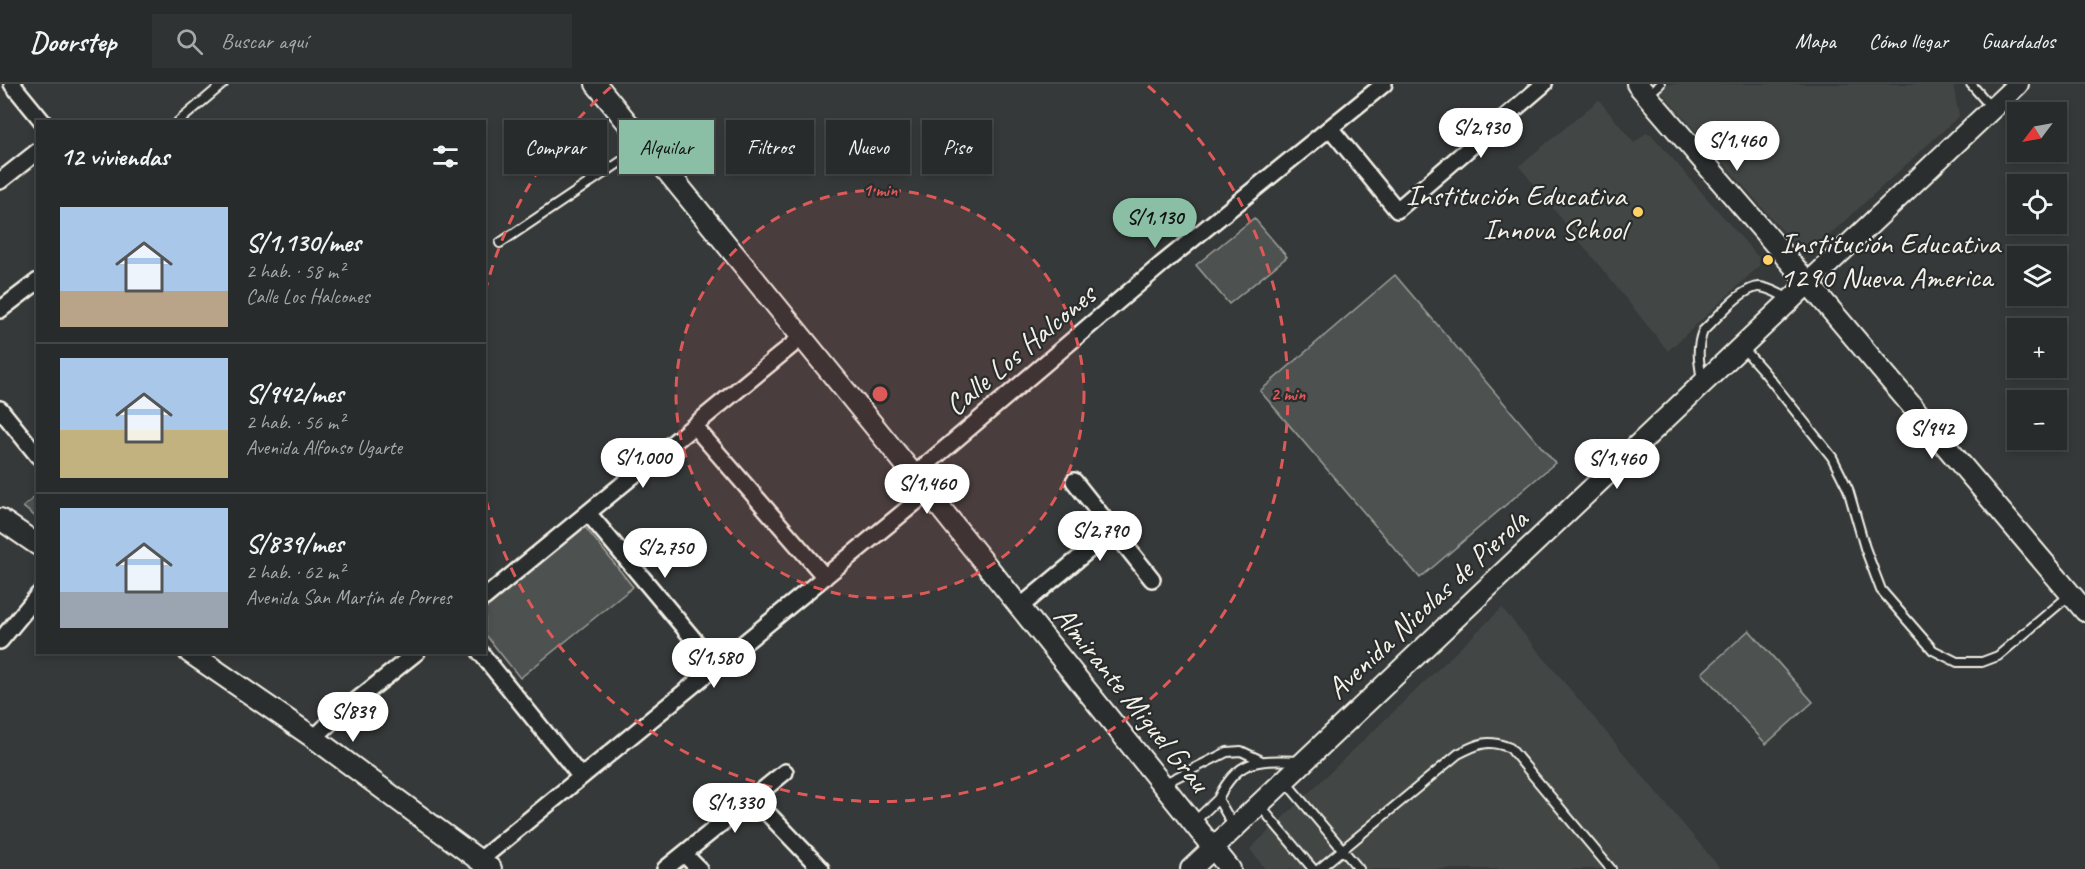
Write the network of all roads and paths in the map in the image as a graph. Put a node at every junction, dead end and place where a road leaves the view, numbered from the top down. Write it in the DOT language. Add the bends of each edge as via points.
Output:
graph roads {
  1 [pos="12,84"];
  2 [pos="223,84"];
  3 [pos="596,84"];
  4 [pos="1384,84"];
  5 [pos="1545,84"];
  6 [pos="1971,84"];
  7 [pos="2018,84"];
  8 [pos="1648,88"];
  9 [pos="1992,108"];
  10 [pos="41,120"];
  11 [pos="180,120"];
  12 [pos="625,120"];
  13 [pos="1330,128"];
  14 [pos="36,154"];
  15 [pos="619,163"];
  16 [pos="669,174"];
  17 [pos="0,181"];
  18 [pos="500,243"];
  19 [pos="36,283"];
  20 [pos="1809,284"];
  21 [pos="1791,300"];
  22 [pos="0,310"];
  23 [pos="802,337"];
  24 [pos="1742,347"];
  25 [pos="1703,383"];
  26 [pos="0,409"];
  27 [pos="694,426"];
  28 [pos="36,454"];
  29 [pos="914,475"];
  30 [pos="1074,481"];
  31 [pos="928,492"];
  32 [pos="588,513"];
  33 [pos="0,519"];
  34 [pos="1113,530"];
  35 [pos="36,544"];
  36 [pos="825,577"];
  37 [pos="1152,579"];
  38 [pos="2071,594"];
  39 [pos="486,596"];
  40 [pos="36,597"];
  41 [pos="1020,607"];
  42 [pos="2085,611"];
  43 [pos="0,642"];
  44 [pos="414,654"];
  45 [pos="482,654"];
  46 [pos="202,656"];
  47 [pos="716,666"];
  48 [pos="314,738"];
  49 [pos="1260,760"];
  50 [pos="1305,761"];
  51 [pos="785,772"];
  52 [pos="581,777"];
  53 [pos="1284,780"];
  54 [pos="1162,785"];
  55 [pos="753,798"];
  56 [pos="1218,799"];
  57 [pos="1259,805"];
  58 [pos="1192,823"];
  59 [pos="1235,827"];
  60 [pos="1213,848"];
  61 [pos="1343,849"];
  62 [pos="684,854"];
  63 [pos="485,864"];
  64 [pos="665,869"];
  65 [pos="699,869"];
  66 [pos="821,869"];
  67 [pos="1191,869"];
  68 [pos="1230,869"];
  69 [pos="1313,869"];
  70 [pos="1319,869"];
  71 [pos="1359,869"];
  72 [pos="1611,869"];
  1 -- 10 [label="street"];
  2 -- 11 [label="lane"];
  3 -- 12 [label="street, Almirante Miguel Grau"];
  4 -- 13 [label="street, Calle Los Halcones"];
  5 -- 13 [label="street" via="1397,210"];
  6 -- 9 [label="lane"];
  7 -- 9 [label="street, Avenida Nicolas de Pierola"];
  8 -- 20 [label="street"];
  9 -- 20 [label="street, Avenida Nicolas de Pierola"];
  13 -- 29 [label="street, Calle Los Halcones" via="1162,264"];
  14 -- 17 [label="street"];
  15 -- 18 [label="lane"];
  16 -- 23 [label="street, Almirante Miguel Grau"];
  19 -- 22 [label="street"];
  20 -- 21 [label="street, Avenida Nicolas de Pierola"];
  20 -- 38 [label="street"];
  21 -- 24 [label="street, Avenida Nicolas de Pierola"];
  21 -- 25 [label="lane" via="1770,289 1748,289 1703,331 1698,355"];
  23 -- 27 [label="street"];
  23 -- 29 [label="street, Almirante Miguel Grau"];
  24 -- 25 [label="street, Avenida Nicolas de Pierola"];
  24 -- 38 [label="lane" via="1832,457 1848,489 1881,590 1933,650 1957,662 1982,662 1998,656"];
  25 -- 50 [label="street, Avenida Nicolas de Pierola"];
  26 -- 28 [label="street"];
  27 -- 32 [label="street"];
  27 -- 36 [label="street"];
  29 -- 31 [label="street, Almirante Miguel Grau"];
  30 -- 34 [label="street"];
  31 -- 36 [label="street"];
  31 -- 41 [label="street, Almirante Miguel Grau"];
  32 -- 39 [label="street"];
  32 -- 47 [label="street"];
  33 -- 35 [label="street"];
  34 -- 37 [label="street"];
  34 -- 41 [label="street"];
  36 -- 47 [label="street"];
  38 -- 42 [label="street"];
  40 -- 43 [label="street"];
  41 -- 54 [label="street, Almirante Miguel Grau"];
  44 -- 48 [label="street"];
  45 -- 52 [label="street"];
  46 -- 48 [label="street"];
  47 -- 52 [label="street"];
  48 -- 63 [label="street"];
  49 -- 50 [label="lane"];
  49 -- 54 [label="lane" via="1242,751 1227,752"];
  49 -- 56 [label="lane" via="1242,768 1228,781"];
  50 -- 53 [label="street, Avenida Nicolas de Pierola"];
  51 -- 55 [label="street"];
  52 -- 63 [label="street"];
  53 -- 57 [label="street, Avenida Nicolas de Pierola"];
  53 -- 61 [label="lane"];
  54 -- 58 [label="street, Almirante Miguel Grau"];
  55 -- 62 [label="street"];
  55 -- 66 [label="street"];
  56 -- 58 [label="lane"];
  56 -- 59 [label="lane"];
  57 -- 59 [label="street, Avenida Nicolas de Pierola"];
  57 -- 69 [label="lane"];
  58 -- 60 [label="street, Almirante Miguel Grau"];
  59 -- 60 [label="street, Avenida Nicolas de Pierola"];
  60 -- 67 [label="street, Avenida Nicolas de Pierola"];
  60 -- 68 [label="street, Almirante Miguel Grau"];
  61 -- 70 [label="lane"];
  61 -- 71 [label="lane"];
  61 -- 72 [label="lane" via="1458,754 1496,742 1510,748"];
  62 -- 64 [label="street"];
  62 -- 65 [label="street"];
}
